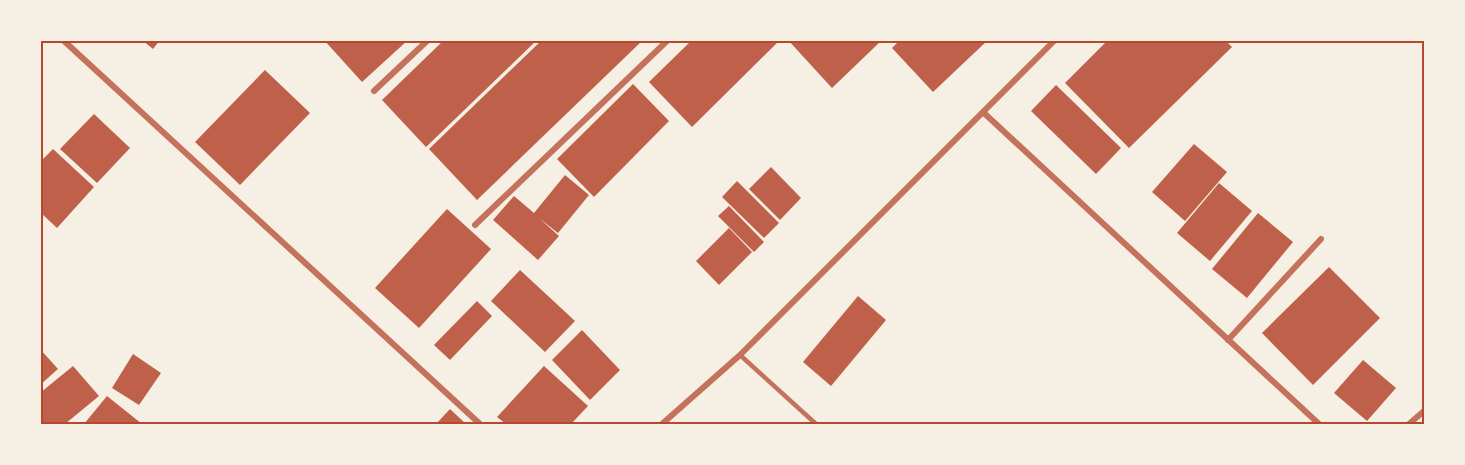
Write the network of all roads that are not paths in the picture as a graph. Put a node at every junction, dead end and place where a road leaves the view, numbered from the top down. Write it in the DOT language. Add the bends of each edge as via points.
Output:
graph roads {
  1 [pos="63,40"];
  2 [pos="428,40"];
  3 [pos="668,40"];
  4 [pos="1055,40"];
  5 [pos="374,91"];
  6 [pos="984,113"];
  7 [pos="475,225"];
  8 [pos="1321,239"];
  9 [pos="1228,340"];
  10 [pos="740,355"];
  11 [pos="1425,411"];
  12 [pos="480,424"];
  13 [pos="662,424"];
  14 [pos="816,424"];
  15 [pos="1319,424"];
  16 [pos="1409,424"];
  1 -- 12 [label="street"];
  2 -- 5 [label="street"];
  3 -- 7 [label="street"];
  4 -- 6 [label="street"];
  6 -- 9 [label="street"];
  6 -- 10 [label="street"];
  8 -- 9 [label="street"];
  9 -- 15 [label="street"];
  10 -- 13 [label="street"];
  10 -- 14 [label="lane"];
  11 -- 16 [label="street"];
}
